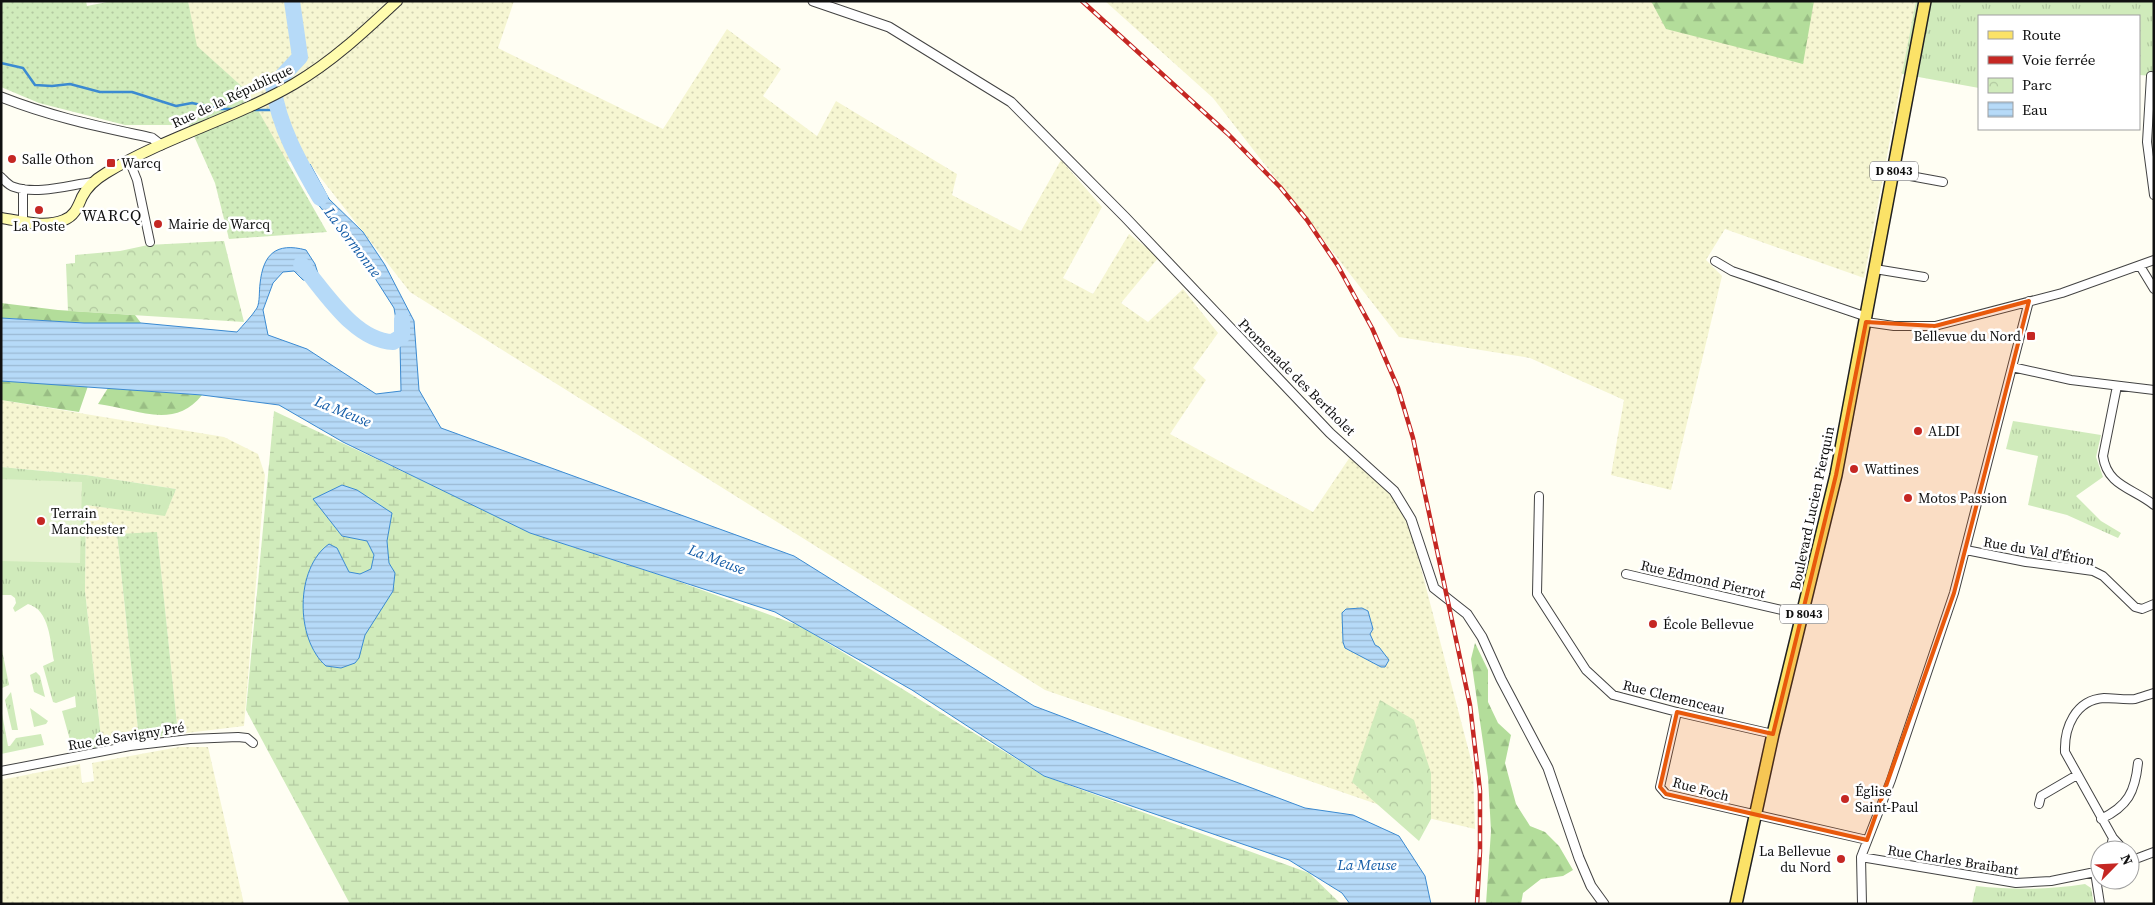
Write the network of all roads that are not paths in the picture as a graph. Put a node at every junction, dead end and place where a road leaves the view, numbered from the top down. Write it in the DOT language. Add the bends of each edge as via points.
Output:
graph roads {
  1 [pos="397,1"];
  2 [pos="813,1"];
  3 [pos="1925,1"];
  4 [pos="2152,76"];
  5 [pos="1,97"];
  6 [pos="160,145"];
  7 [pos="129,160"];
  8 [pos="1894,173"];
  9 [pos="1,178"];
  10 [pos="93,182"];
  11 [pos="1943,182"];
  12 [pos="23,189"];
  13 [pos="2154,195"];
  14 [pos="1,218"];
  15 [pos="23,221"];
  16 [pos="150,242"];
  17 [pos="2154,260"];
  18 [pos="1716,261"];
  19 [pos="2140,266"];
  20 [pos="1875,269"];
  21 [pos="1924,277"];
  22 [pos="2154,289"];
  23 [pos="2029,302"];
  24 [pos="1866,319"];
  25 [pos="2012,367"];
  26 [pos="2117,386"];
  27 [pos="2154,390"];
  28 [pos="1538,496"];
  29 [pos="2154,504"];
  30 [pos="1966,550"];
  31 [pos="1626,574"];
  32 [pos="2154,604"];
  33 [pos="1803,615"];
  34 [pos="2154,693"];
  35 [pos="1677,712"];
  36 [pos="1773,734"];
  37 [pos="253,743"];
  38 [pos="2138,764"];
  39 [pos="1,771"];
  40 [pos="2077,775"];
  41 [pos="2039,804"];
  42 [pos="1755,815"];
  43 [pos="2101,819"];
  44 [pos="2113,838"];
  45 [pos="1867,840"];
  46 [pos="2154,852"];
  47 [pos="2140,856"];
  48 [pos="1862,857"];
  49 [pos="2090,872"];
  50 [pos="2099,890"];
  51 [pos="1604,904"];
  52 [pos="1736,904"];
  53 [pos="1862,904"];
  54 [pos="2100,904"];
  1 -- 6 [label="main road, Rue de la République" via="337,56 294,84"];
  2 -- 51 [label="street, Promenade des Bertholet" via="889,27 1011,102 1330,433 1394,490 1411,519 1434,588 1467,614 1482,637 1548,768 1579,858 1591,886"];
  3 -- 8 [label="main road, D 8043"];
  4 -- 13 [label="street" via="2147,142"];
  5 -- 6 [label="street" via="77,123 152,138"];
  6 -- 7 [label="main road, Rue de la République"];
  7 -- 10 [label="main road, Rue de la République"];
  7 -- 16 [label="street" via="137,180"];
  8 -- 11 [label="street"];
  8 -- 20 [label="main road, D 8043"];
  9 -- 12 [label="street" via="12,187"];
  10 -- 12 [label="street"];
  10 -- 15 [label="main road" via="82,196 78,209 67,219 54,224"];
  12 -- 15 [label="street"];
  14 -- 15 [label="main road"];
  17 -- 19 [label="street"];
  18 -- 24 [label="street" via="1732,271"];
  19 -- 22 [label="street"];
  19 -- 23 [label="street"];
  20 -- 21 [label="street"];
  20 -- 24 [label="main road, D 8043"];
  23 -- 24 [label="street" via="1935,326 1894,326"];
  23 -- 25 [label="street"];
  24 -- 33 [label="main road, Boulevard Lucien Pierquin / D 8043" via="1836,475"];
  25 -- 26 [label="street"];
  25 -- 30 [label="street"];
  26 -- 27 [label="street"];
  26 -- 29 [label="street" via="2103,456 2104,467 2112,478"];
  28 -- 35 [label="street, Rue Clemenceau" via="1537,594 1580,662 1613,695"];
  30 -- 32 [label="street, Rue du Val d'Étion" via="2092,572 2103,576 2135,607 2142,609"];
  30 -- 45 [label="street" via="1894,771"];
  31 -- 33 [label="street, Rue Edmond Pierrot"];
  33 -- 36 [label="main road, Boulevard Lucien Pierquin / D 8043"];
  34 -- 40 [label="street" via="2134,699 2092,700 2079,709 2068,724 2064,737 2065,752"];
  35 -- 36 [label="street, Rue Clemenceau"];
  35 -- 42 [label="street, Rue Foch" via="1660,787 1666,794"];
  36 -- 42 [label="main road, Boulevard Lucien Pierquin / D 8043"];
  37 -- 39 [label="street, Rue de Savigny Pré" via="238,737 190,739 130,746"];
  38 -- 43 [label="street" via="2136,783 2127,800 2117,811"];
  40 -- 41 [label="street" via="2040,796"];
  40 -- 43 [label="street"];
  42 -- 45 [label="street"];
  42 -- 52 [label="main road, Boulevard Lucien Pierquin / D 8043"];
  43 -- 44 [label="street"];
  45 -- 48 [label="street"];
  46 -- 47 [label="street"];
  48 -- 49 [label="street, Rue Charles Braibant" via="2016,883 2051,881"];
  48 -- 53 [label="street"];
  50 -- 54 [label="street"];
}
